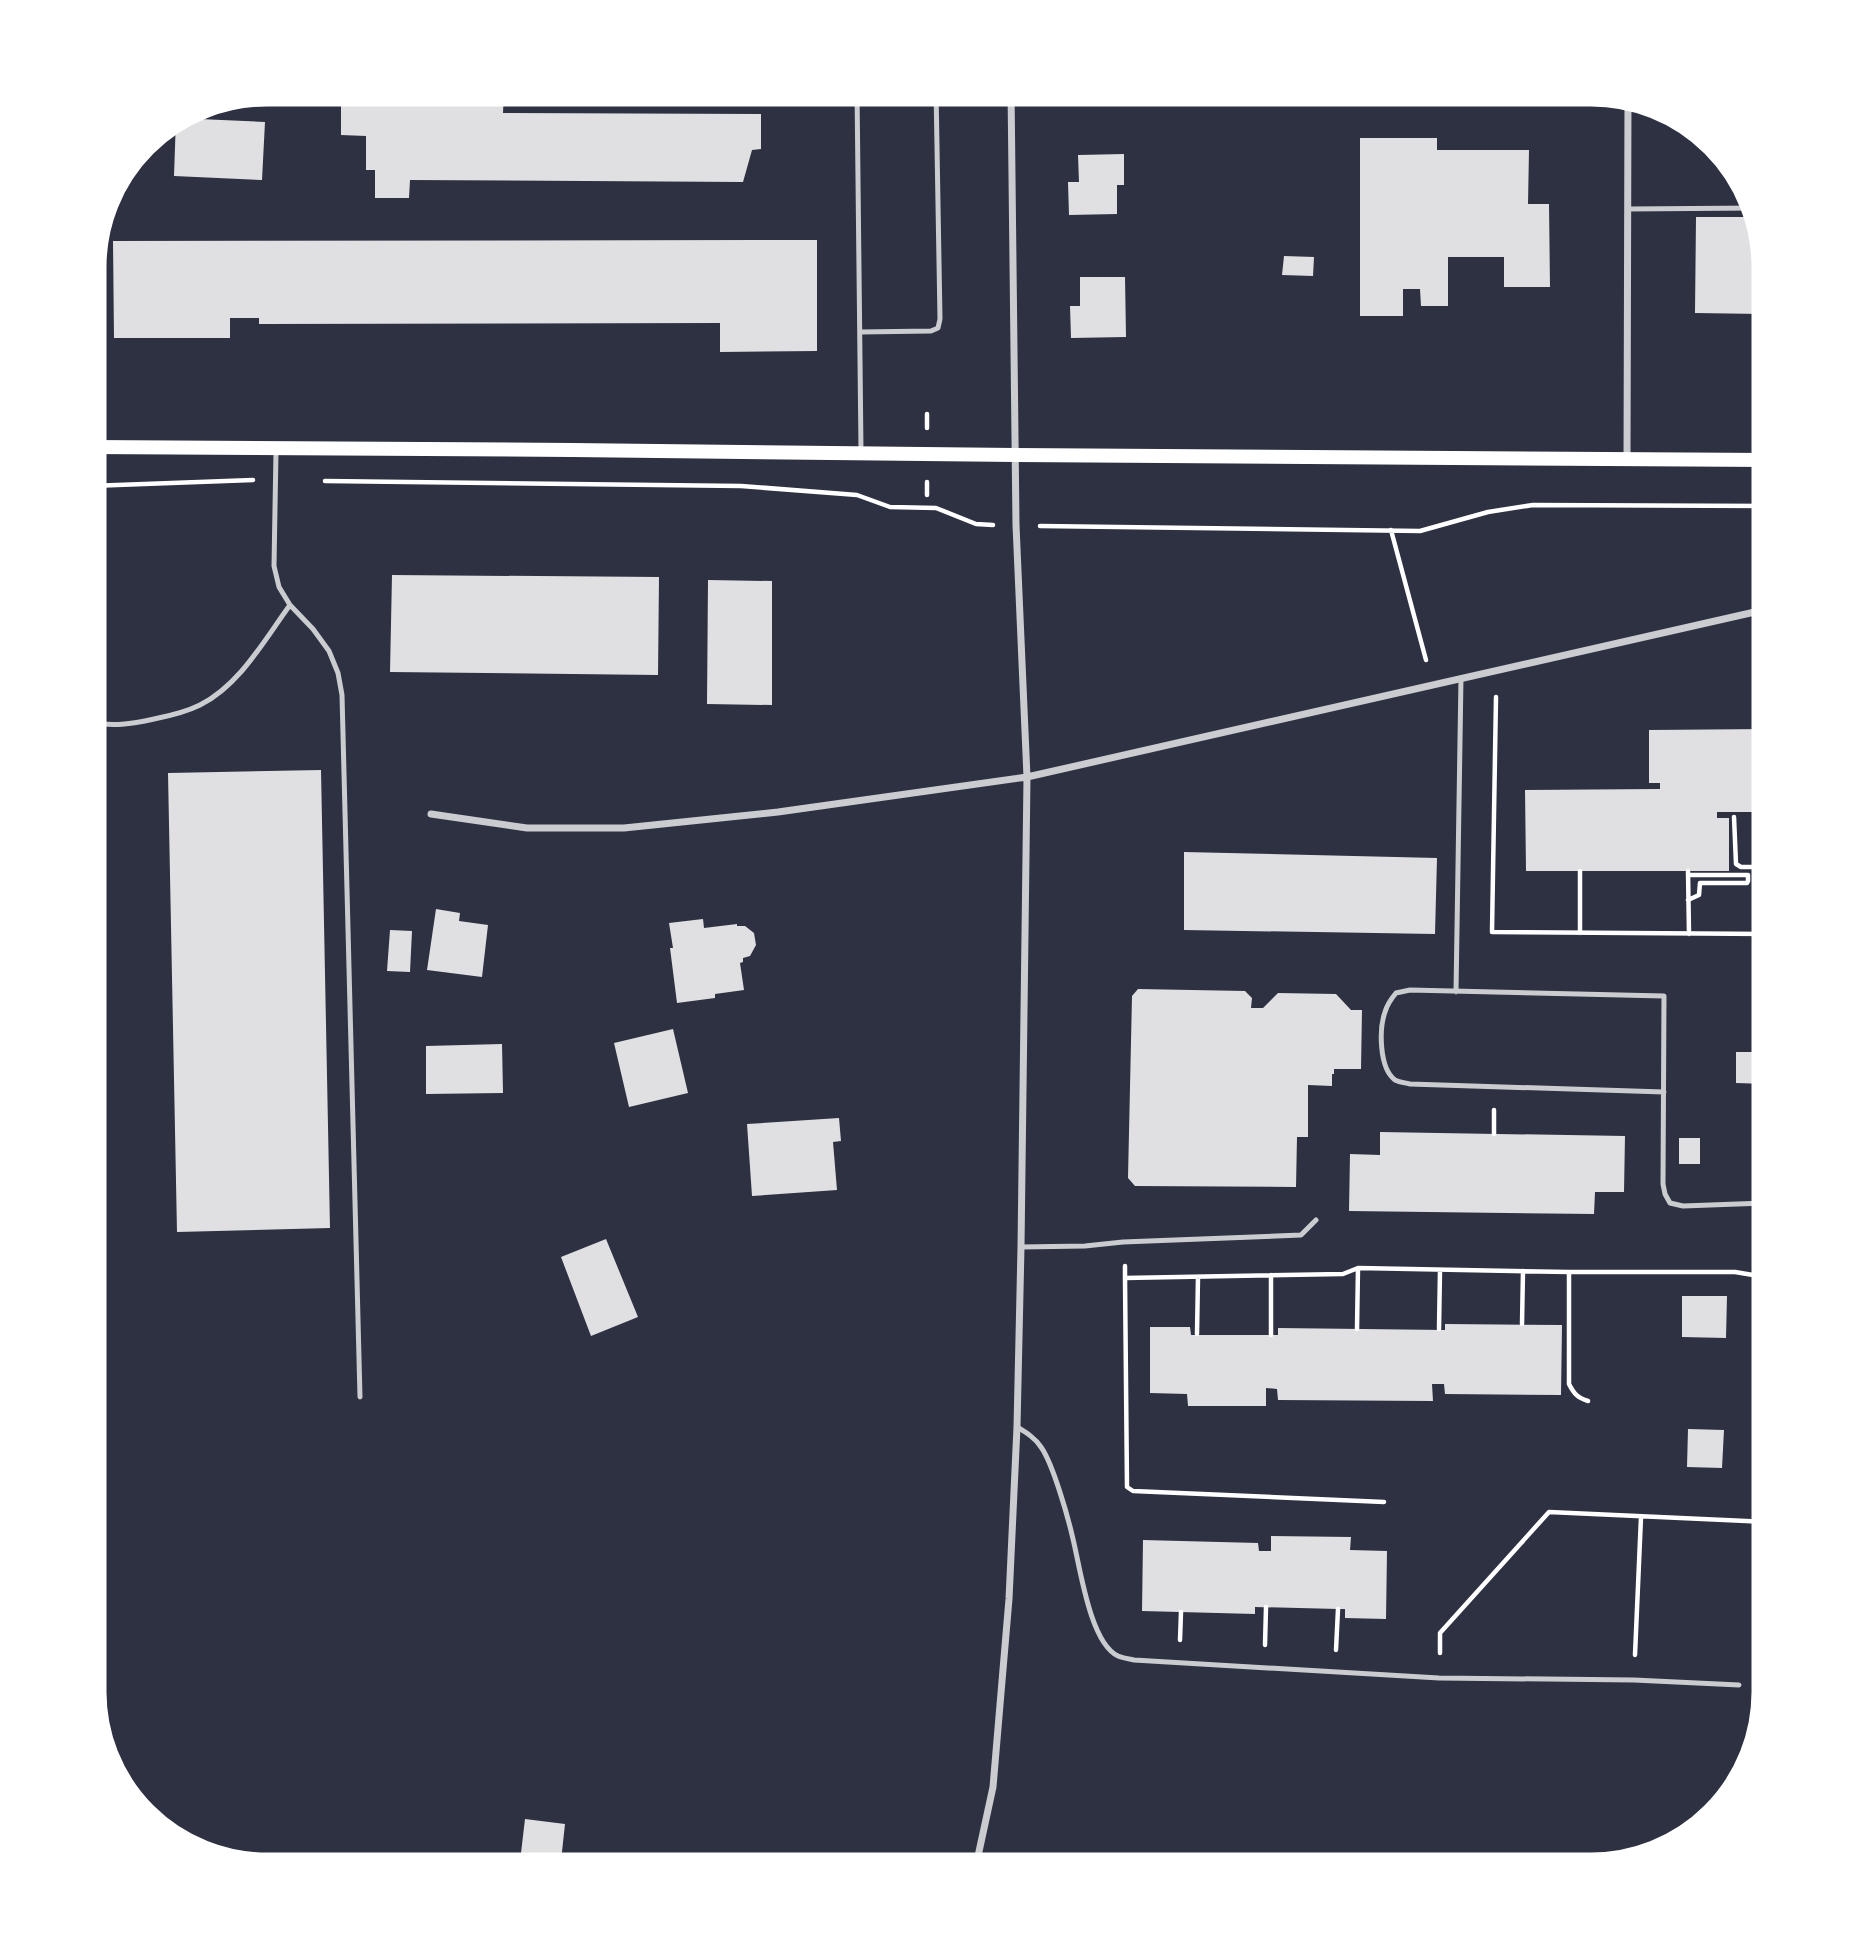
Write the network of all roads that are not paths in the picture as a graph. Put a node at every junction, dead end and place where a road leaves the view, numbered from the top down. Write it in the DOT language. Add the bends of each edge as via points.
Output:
graph roads {
  1 [pos="857,102"];
  2 [pos="936,102"];
  3 [pos="1011,102"];
  4 [pos="1628,106"];
  5 [pos="1744,208"];
  6 [pos="1628,209"];
  7 [pos="860,332"];
  8 [pos="102,447"];
  9 [pos="276,448"];
  10 [pos="861,453"];
  11 [pos="1015,455"];
  12 [pos="1627,459"];
  13 [pos="1756,460"];
  14 [pos="290,605"];
  15 [pos="1756,612"];
  16 [pos="1461,678"];
  17 [pos="102,725"];
  18 [pos="1027,776"];
  19 [pos="431,814"];
  20 [pos="1456,992"];
  21 [pos="1664,1092"];
  22 [pos="1756,1203"];
  23 [pos="1316,1220"];
  24 [pos="1021,1247"];
  25 [pos="360,1397"];
  26 [pos="1017,1427"];
  27 [pos="1739,1685"];
  28 [pos="978,1857"];
  1 -- 7 [label="lane"];
  2 -- 7 [label="lane" via="938,327 931,331"];
  3 -- 11 [label="street"];
  4 -- 6 [label="street"];
  5 -- 6 [label="lane"];
  6 -- 12 [label="street"];
  7 -- 10 [label="lane"];
  8 -- 9 [label="main road"];
  9 -- 10 [label="main road"];
  9 -- 14 [label="lane" via="274,566"];
  10 -- 11 [label="main road"];
  11 -- 12 [label="main road"];
  11 -- 18 [label="street"];
  12 -- 13 [label="main road"];
  14 -- 17 [label="lane" via="248,663 225,688 200,705 131,724"];
  14 -- 25 [label="lane" via="329,651 342,695"];
  15 -- 16 [label="street"];
  16 -- 18 [label="street"];
  16 -- 20 [label="lane"];
  18 -- 19 [label="street" via="778,812 624,828 527,828"];
  18 -- 24 [label="street"];
  20 -- 21 [label="lane" via="1664,996"];
  20 -- 21 [label="lane" via="1410,989 1391,999 1383,1016 1382,1056 1396,1081"];
  21 -- 22 [label="lane" via="1663,1184 1670,1203"];
  23 -- 24 [label="lane" via="1301,1235"];
  24 -- 26 [label="street"];
  26 -- 27 [label="lane" via="1030,1434 1051,1469 1073,1536 1087,1603 1107,1646 1117,1656 1439,1678"];
  26 -- 28 [label="street" via="1000,1717 993,1787"];
}
